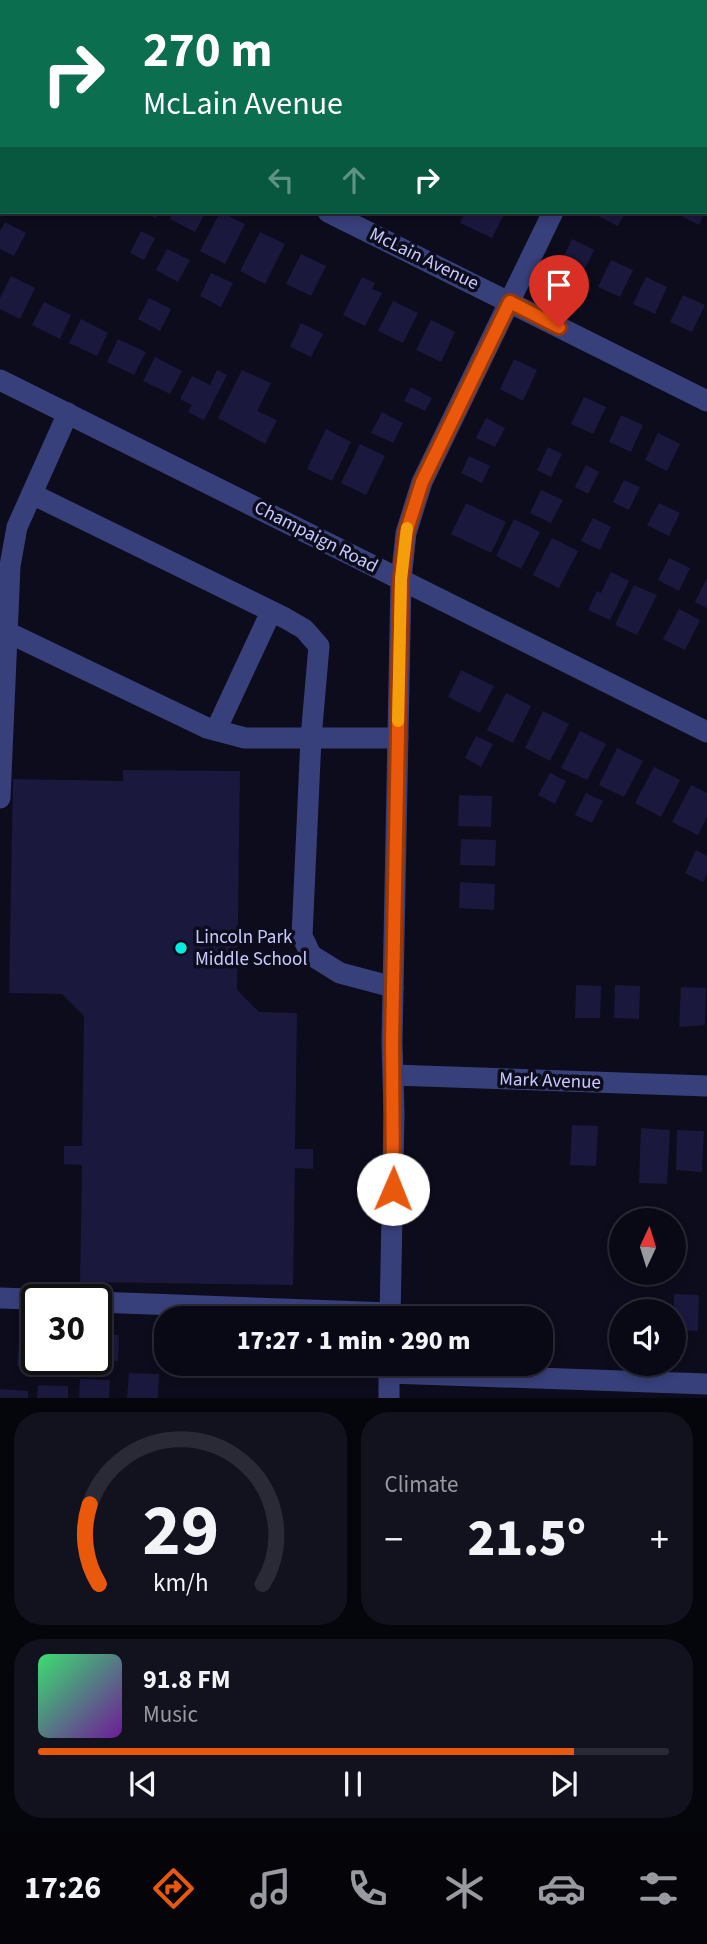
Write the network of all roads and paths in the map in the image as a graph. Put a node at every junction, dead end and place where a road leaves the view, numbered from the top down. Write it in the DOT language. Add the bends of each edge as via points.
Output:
graph roads {
  1 [pos="332,214"];
  2 [pos="553,214"];
  3 [pos="510,302"];
  4 [pos="0,380"];
  5 [pos="707,401"];
  6 [pos="68,413"];
  7 [pos="32,494"];
  8 [pos="401,579"];
  9 [pos="271,612"];
  10 [pos="7,632"];
  11 [pos="216,730"];
  12 [pos="707,732"];
  13 [pos="312,738"];
  14 [pos="398,738"];
  15 [pos="0,798"];
  16 [pos="393,987"];
  17 [pos="393,1075"];
  18 [pos="707,1086"];
  19 [pos="0,1298"];
  20 [pos="21,1299"];
  21 [pos="112,1303"];
  22 [pos="180,1306"];
  23 [pos="390,1306"];
  24 [pos="389,1376"];
  25 [pos="548,1376"];
  26 [pos="707,1384"];
  27 [pos="388,1398"];
  1 -- 3 [label="street, McLain Avenue"];
  2 -- 3 [label="street"];
  3 -- 5 [label="street, McLain Avenue"];
  3 -- 8 [label="street" via="422,482 406,533"];
  4 -- 6 [label="street, Champaign Road"];
  6 -- 7 [label="street"];
  6 -- 8 [label="street, Champaign Road"];
  7 -- 9 [label="street"];
  7 -- 10 [label="street" via="18,527 10,566"];
  8 -- 12 [label="street, Champaign Road"];
  8 -- 14 [label="street"];
  9 -- 11 [label="street"];
  9 -- 13 [label="street" via="304,629 319,646"];
  10 -- 11 [label="street"];
  10 -- 15 [label="street"];
  11 -- 13 [label="street" via="245,738"];
  13 -- 14 [label="street"];
  13 -- 16 [label="street" via="302,936 311,956 340,973"];
  14 -- 16 [label="street"];
  16 -- 17 [label="street"];
  17 -- 18 [label="street, Mark Avenue"];
  17 -- 23 [label="street"];
  19 -- 20 [label="street"];
  21 -- 22 [label="street"];
  24 -- 27 [label="street"];
  25 -- 26 [label="street"];
}
